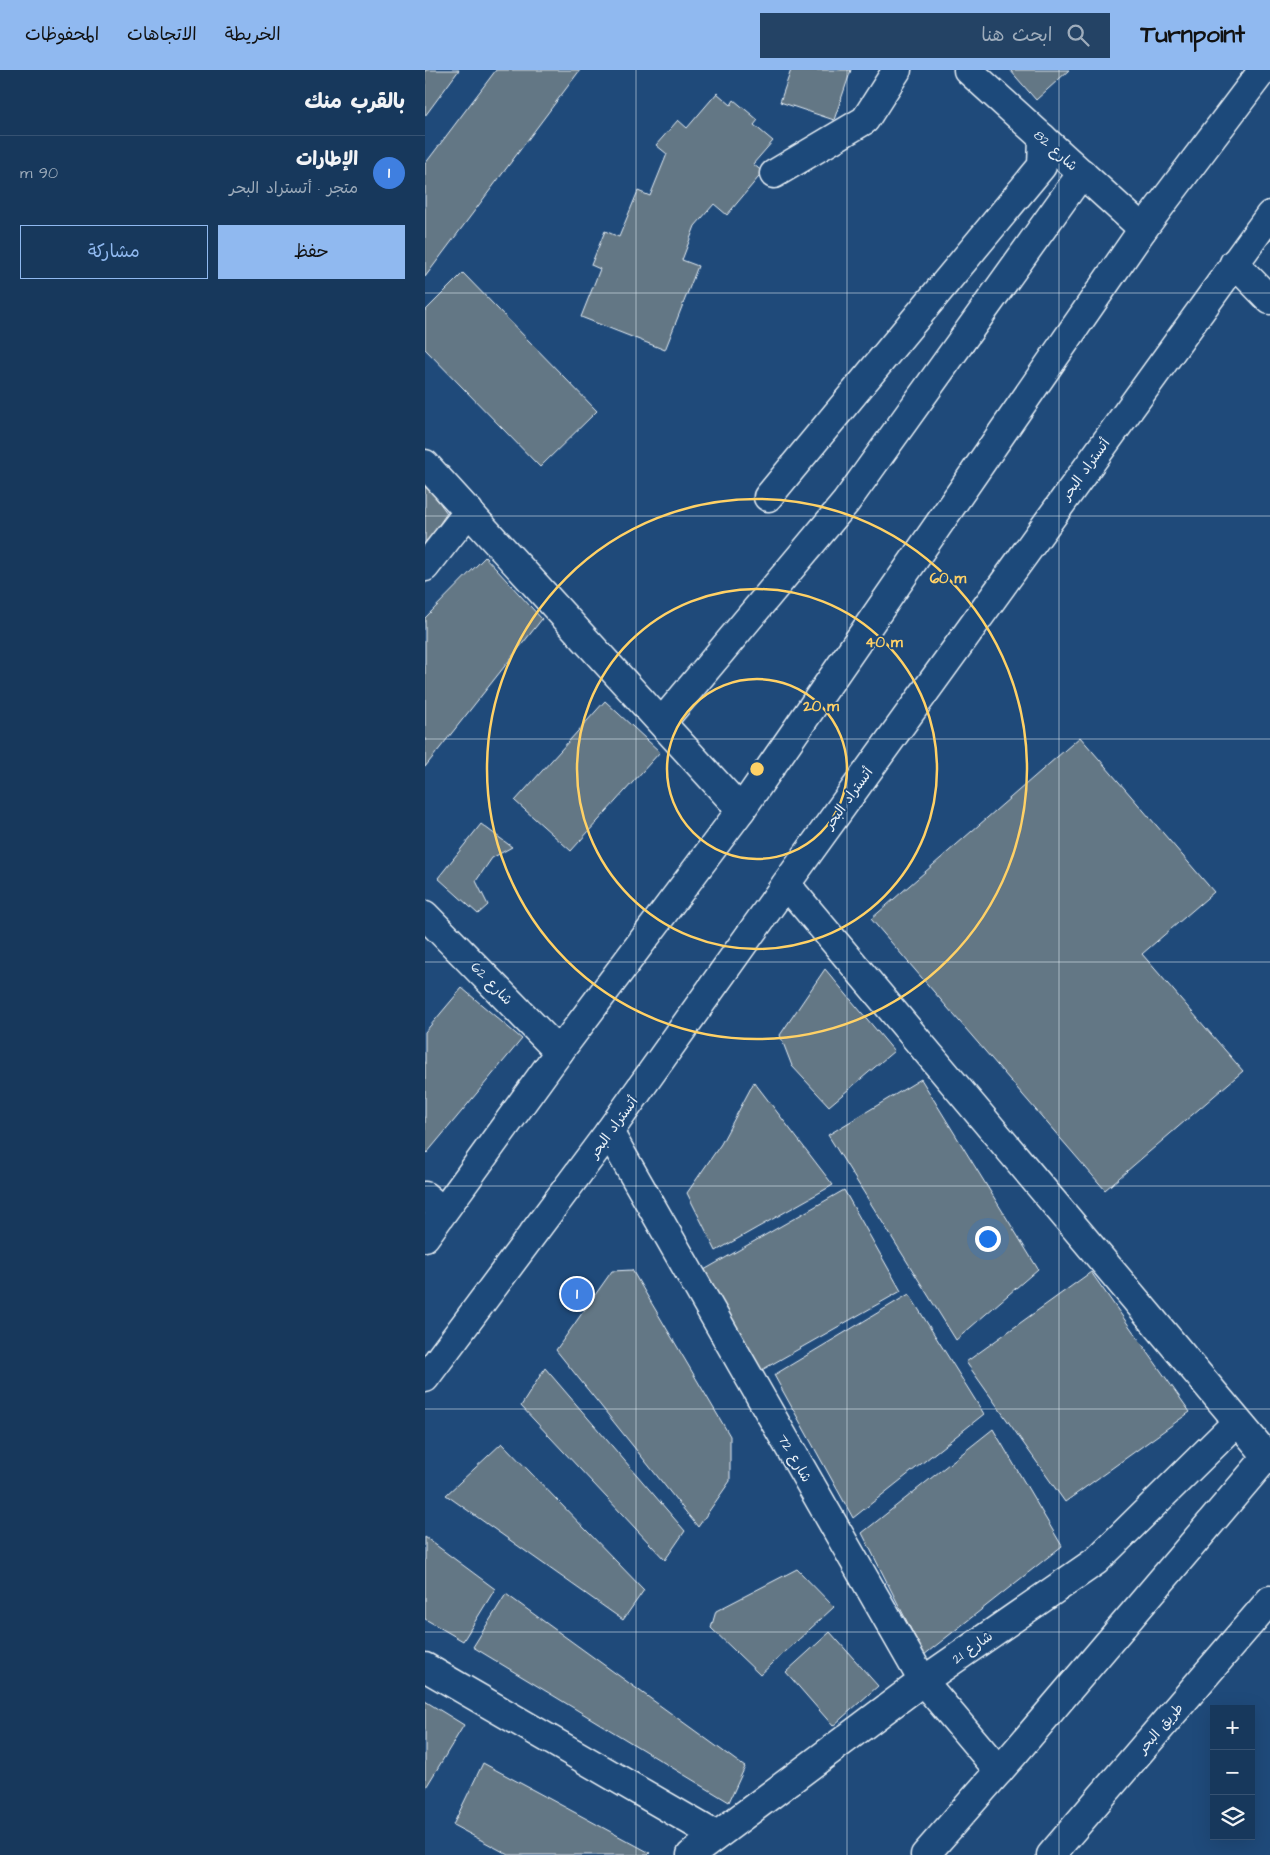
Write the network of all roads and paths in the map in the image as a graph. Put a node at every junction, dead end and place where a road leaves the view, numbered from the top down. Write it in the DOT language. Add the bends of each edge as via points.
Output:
graph roads {
  1 [pos="897,70"];
  2 [pos="968,70"];
  3 [pos="1263,70"];
  4 [pos="1043,138"];
  5 [pos="1082,173"];
  6 [pos="774,174"];
  7 [pos="1270,215"];
  8 [pos="1143,229"];
  9 [pos="1234,264"];
  10 [pos="1270,300"];
  11 [pos="425,464"];
  12 [pos="768,497"];
  13 [pos="469,511"];
  14 [pos="425,567"];
  15 [pos="661,722"];
  16 [pos="741,810"];
  17 [pos="786,884"];
  18 [pos="425,915"];
  19 [pos="559,1052"];
  20 [pos="609,1132"];
  21 [pos="434,1204"];
  22 [pos="425,1237"];
  23 [pos="425,1378"];
  24 [pos="1237,1422"];
  25 [pos="1269,1455"];
  26 [pos="1270,1600"];
  27 [pos="425,1667"];
  28 [pos="923,1681"];
  29 [pos="999,1771"];
  30 [pos="715,1835"];
  31 [pos="691,1855"];
  32 [pos="925,1855"];
  33 [pos="1051,1855"];
  1 -- 6 [label="main road" via="865,120"];
  2 -- 4 [label="main road, شارع 82"];
  3 -- 8 [label="main road"];
  4 -- 5 [label="main road, شارع 82"];
  4 -- 12 [label="main road" via="1043,166"];
  5 -- 8 [label="main road, شارع 82"];
  5 -- 15 [label="main road" via="846,502"];
  7 -- 9 [label="main road, أتستراد البحر"];
  8 -- 16 [label="main road"];
  9 -- 10 [label="main road"];
  9 -- 17 [label="main road, أتستراد البحر"];
  11 -- 13 [label="main road"];
  13 -- 14 [label="main road"];
  13 -- 15 [label="main road"];
  15 -- 16 [label="main road"];
  16 -- 19 [label="main road"];
  17 -- 20 [label="main road, أتستراد البحر"];
  17 -- 24 [label="main road"];
  18 -- 19 [label="main road, شارع 62"];
  19 -- 21 [label="main road"];
  20 -- 23 [label="main road, أتستراد البحر"];
  20 -- 28 [label="main road, شارع 72"];
  21 -- 22 [label="main road"];
  24 -- 25 [label="main road"];
  24 -- 28 [label="main road, شارع 21" via="1096,1561"];
  25 -- 29 [label="main road"];
  26 -- 33 [label="main road, طريق البحر"];
  27 -- 30 [label="main road"];
  28 -- 29 [label="main road, شارع 72"];
  28 -- 30 [label="main road, شارع 21"];
  29 -- 32 [label="main road"];
  30 -- 31 [label="main road, شارع 21"];
}
